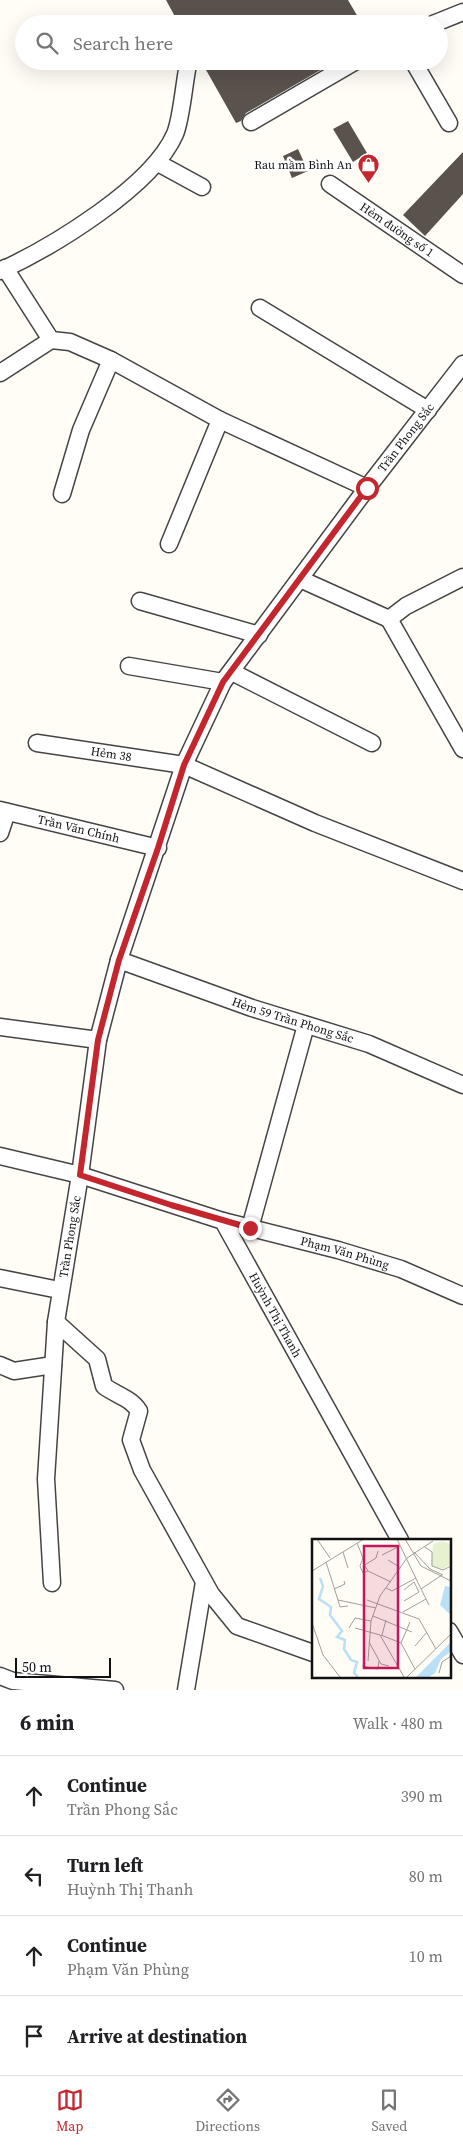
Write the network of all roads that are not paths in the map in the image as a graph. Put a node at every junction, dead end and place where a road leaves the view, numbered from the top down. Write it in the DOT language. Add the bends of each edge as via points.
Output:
graph roads {
  1 [pos="463,12"];
  2 [pos="448,18"];
  3 [pos="187,70"];
  4 [pos="341,70"];
  5 [pos="418,70"];
  6 [pos="251,122"];
  7 [pos="449,123"];
  8 [pos="158,162"];
  9 [pos="330,184"];
  10 [pos="202,187"];
  11 [pos="3,269"];
  12 [pos="463,275"];
  13 [pos="260,308"];
  14 [pos="51,340"];
  15 [pos="111,360"];
  16 [pos="463,364"];
  17 [pos="0,373"];
  18 [pos="428,410"];
  19 [pos="220,420"];
  20 [pos="367,488"];
  21 [pos="62,494"];
  22 [pos="168,544"];
  23 [pos="463,577"];
  24 [pos="300,579"];
  25 [pos="140,601"];
  26 [pos="389,619"];
  27 [pos="259,635"];
  28 [pos="129,666"];
  29 [pos="227,677"];
  30 [pos="37,743"];
  31 [pos="372,743"];
  32 [pos="463,749"];
  33 [pos="184,765"];
  34 [pos="4,811"];
  35 [pos="0,833"];
  36 [pos="158,848"];
  37 [pos="463,881"];
  38 [pos="119,960"];
  39 [pos="306,1025"];
  40 [pos="0,1027"];
  41 [pos="98,1040"];
  42 [pos="463,1085"];
  43 [pos="0,1156"];
  44 [pos="80,1175"];
  45 [pos="223,1221"];
  46 [pos="250,1228"];
  47 [pos="0,1278"];
  48 [pos="59,1290"];
  49 [pos="463,1296"];
  50 [pos="56,1322"];
  51 [pos="0,1365"];
  52 [pos="53,1365"];
  53 [pos="399,1539"];
  54 [pos="204,1582"];
  55 [pos="52,1583"];
  56 [pos="450,1633"];
  57 [pos="312,1653"];
  58 [pos="463,1655"];
  59 [pos="8,1683"];
  60 [pos="115,1690"];
  61 [pos="186,1690"];
  1 -- 2 [label="street"];
  3 -- 8 [label="street" via="176,133"];
  4 -- 6 [label="street"];
  5 -- 7 [label="street"];
  8 -- 10 [label="street"];
  8 -- 11 [label="street" via="139,182 88,221"];
  9 -- 12 [label="street, Hẻm đường số 1"];
  11 -- 14 [label="street"];
  13 -- 18 [label="street"];
  14 -- 15 [label="street" via="70,342"];
  14 -- 17 [label="street"];
  15 -- 19 [label="street"];
  15 -- 21 [label="street" via="81,430"];
  16 -- 18 [label="street, Trần Phong Sắc"];
  18 -- 20 [label="street, Trần Phong Sắc"];
  19 -- 20 [label="street"];
  19 -- 22 [label="street"];
  20 -- 24 [label="street, Trần Phong Sắc"];
  23 -- 26 [label="street" via="406,606"];
  24 -- 26 [label="street"];
  24 -- 27 [label="street, Trần Phong Sắc"];
  25 -- 27 [label="street"];
  26 -- 32 [label="street"];
  27 -- 29 [label="street, Trần Phong Sắc"];
  28 -- 29 [label="street"];
  29 -- 31 [label="street"];
  29 -- 33 [label="street, Trần Phong Sắc"];
  30 -- 33 [label="street, Hẻm 38"];
  33 -- 36 [label="street, Trần Phong Sắc"];
  33 -- 37 [label="street, Hẻm 38" via="314,822"];
  34 -- 35 [label="street"];
  34 -- 36 [label="street, Trần Văn Chính"];
  36 -- 38 [label="street, Trần Phong Sắc"];
  38 -- 39 [label="street, Hẻm 59 Trần Phong Sắc"];
  38 -- 41 [label="street, Trần Phong Sắc"];
  39 -- 42 [label="street, Hẻm 59 Trần Phong Sắc" via="368,1044"];
  39 -- 46 [label="street"];
  40 -- 41 [label="street"];
  41 -- 44 [label="street, Trần Phong Sắc"];
  43 -- 44 [label="street"];
  44 -- 45 [label="street"];
  44 -- 48 [label="street, Trần Phong Sắc"];
  45 -- 46 [label="street, Phạm Văn Phùng"];
  45 -- 53 [label="street, Huỳnh Thị Thanh"];
  46 -- 49 [label="street, Phạm Văn Phùng" via="401,1269"];
  47 -- 48 [label="street"];
  48 -- 50 [label="street, Trần Phong Sắc"];
  50 -- 52 [label="street, Trần Phong Sắc"];
  50 -- 54 [label="street" via="97,1359 104,1386 133,1402 139,1411 131,1440 142,1470"];
  51 -- 52 [label="street" via="14,1371"];
  52 -- 55 [label="street, Trần Phong Sắc" via="46,1478"];
  54 -- 57 [label="street" via="237,1626"];
  54 -- 61 [label="street"];
  56 -- 58 [label="street"];
  59 -- 60 [label="street"];
}
